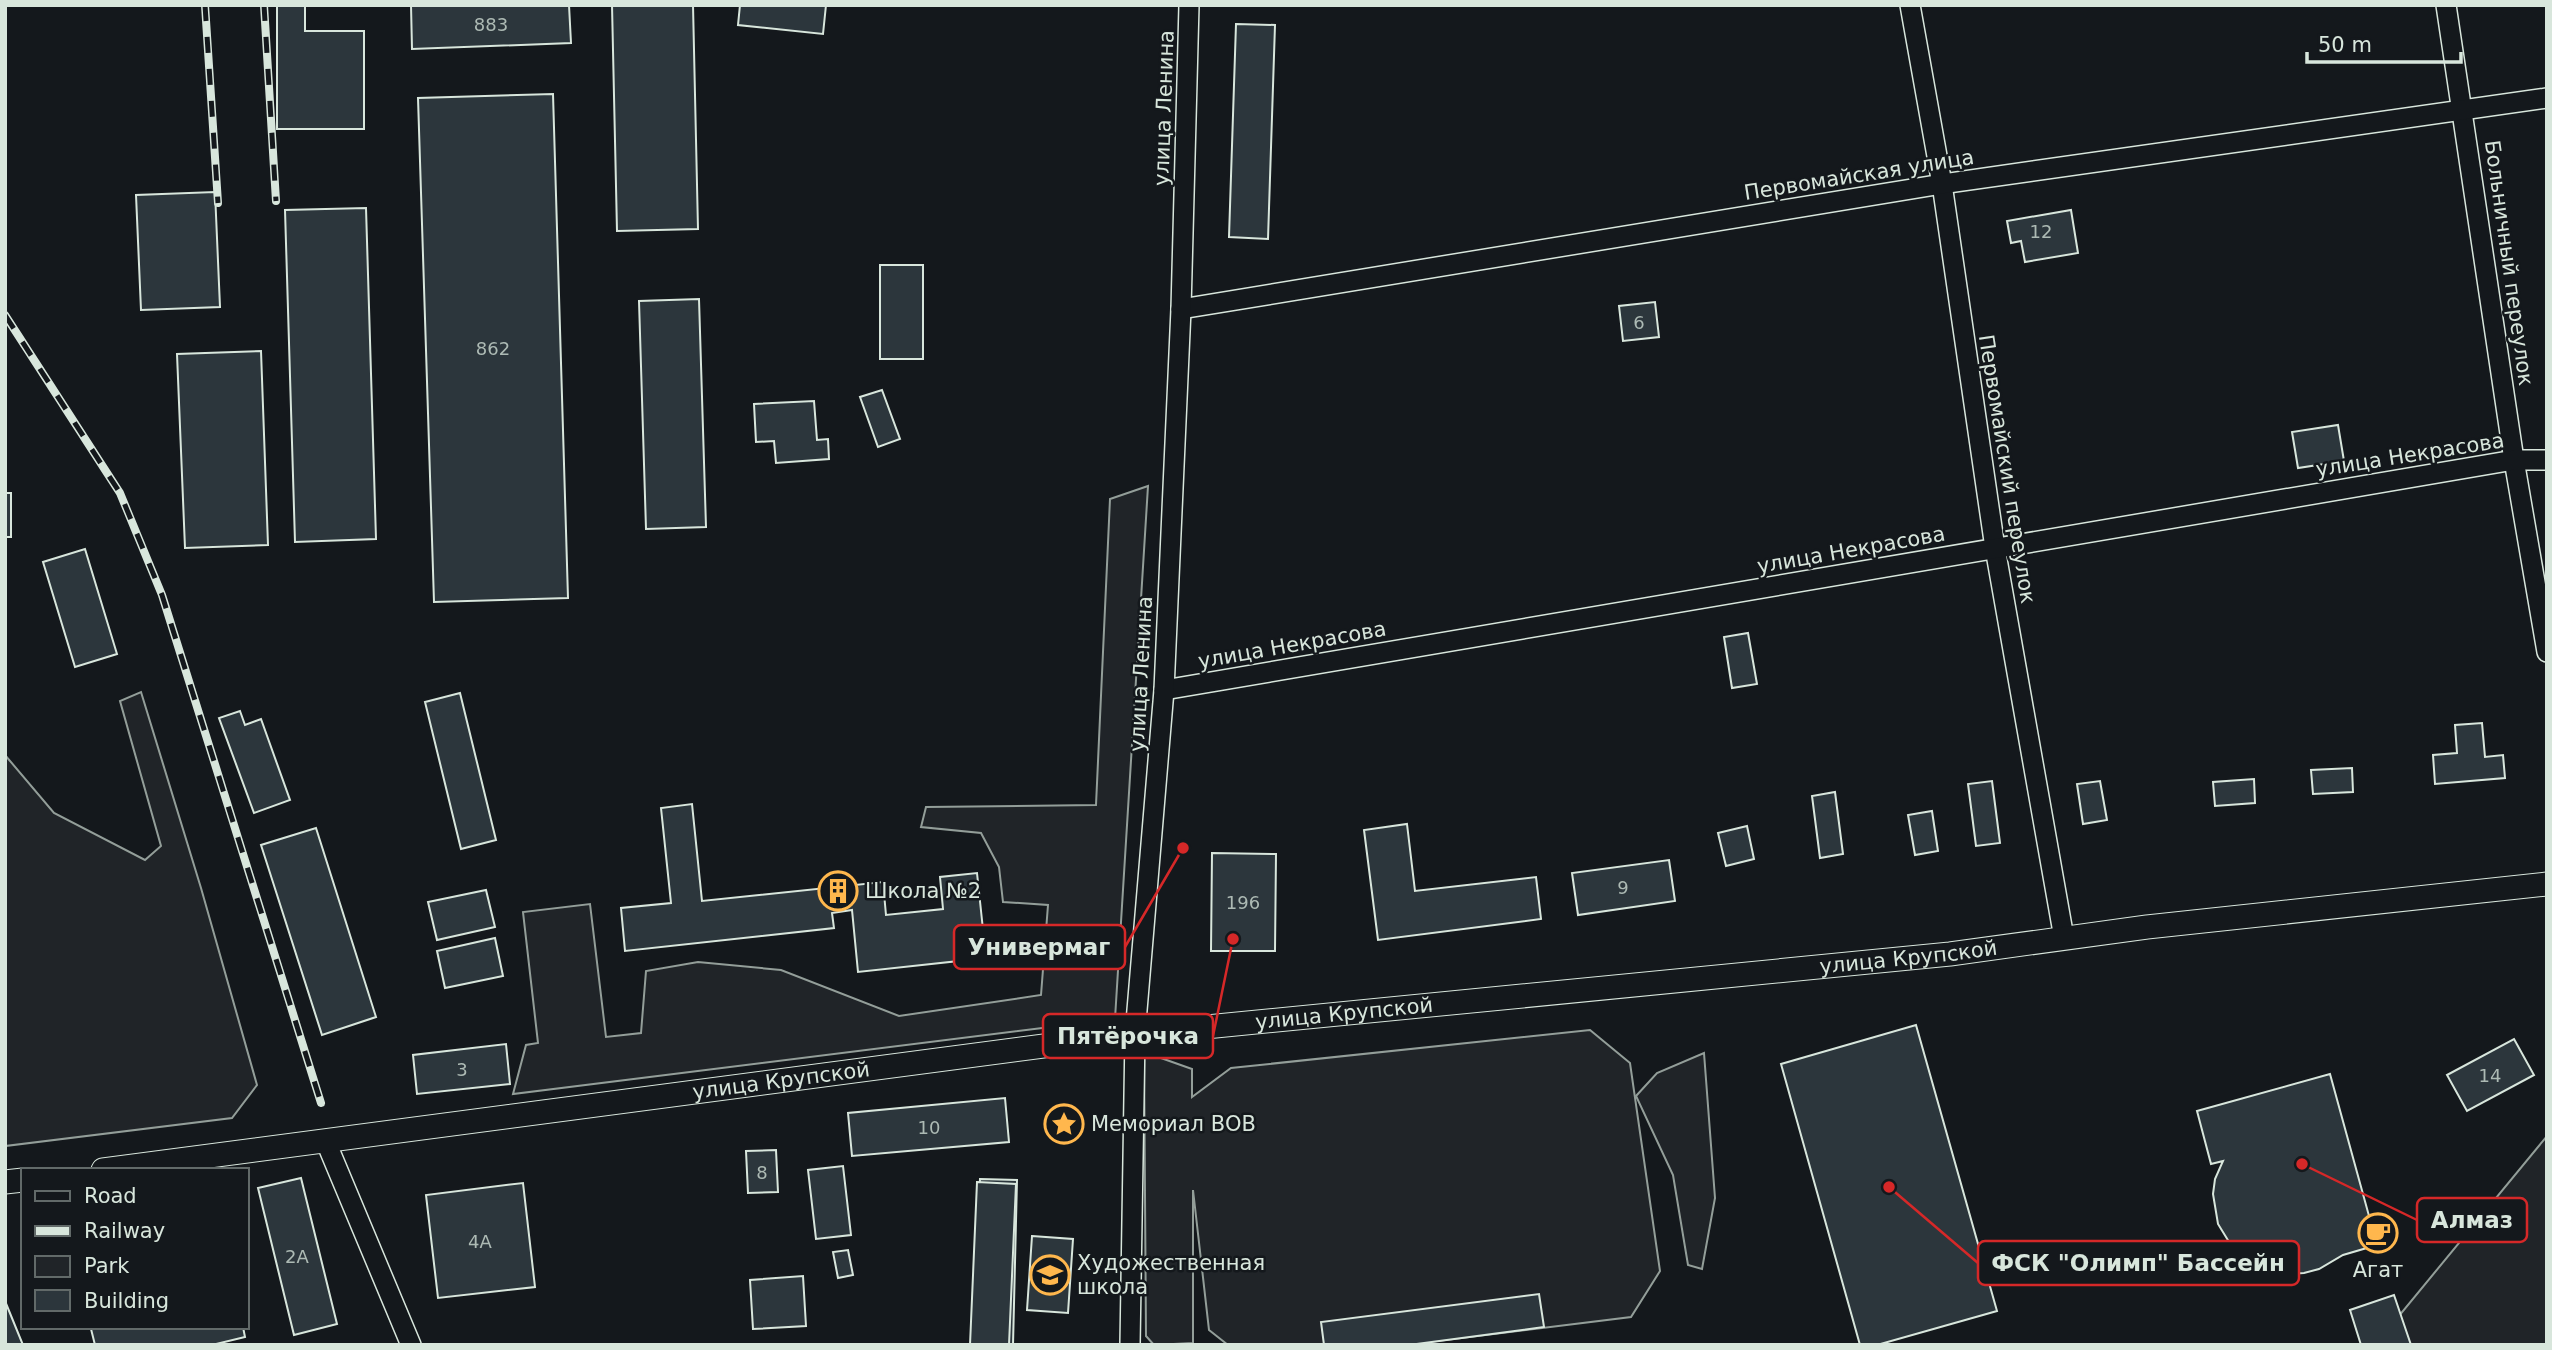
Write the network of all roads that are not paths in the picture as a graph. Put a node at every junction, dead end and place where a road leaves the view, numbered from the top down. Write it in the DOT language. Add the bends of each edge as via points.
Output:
graph roads {
  1 [pos="1189,5"];
  2 [pos="1910,5"];
  3 [pos="2446,5"];
  4 [pos="2547,99"];
  5 [pos="2463,112"];
  6 [pos="1942,184"];
  7 [pos="1181,309"];
  8 [pos="2514,460"];
  9 [pos="2547,460"];
  10 [pos="1995,548"];
  11 [pos="2547,652"];
  12 [pos="1164,690"];
  13 [pos="2547,884"];
  14 [pos="2064,938"];
  15 [pos="1135,1034"];
  16 [pos="326,1142"];
  17 [pos="119,1168"];
  18 [pos="411,1345"];
  19 [pos="1130,1345"];
  1 -- 7 [label="street, улица Ленина"];
  2 -- 6 [label="street, Первомайский переулок"];
  3 -- 5 [label="street, Больничный переулок"];
  4 -- 5 [label="street, Первомайская улица"];
  5 -- 6 [label="street, Первомайская улица"];
  5 -- 8 [label="street, Больничный переулок"];
  6 -- 7 [label="street, Первомайская улица"];
  6 -- 10 [label="street, Первомайский переулок"];
  7 -- 12 [label="street, улица Ленина"];
  8 -- 9 [label="street, улица Некрасова"];
  8 -- 10 [label="street, улица Некрасова"];
  8 -- 11 [label="street, Больничный переулок"];
  10 -- 12 [label="street, улица Некрасова"];
  10 -- 14 [label="street, Первомайский переулок"];
  12 -- 15 [label="street, улица Ленина"];
  13 -- 14 [label="street, улица Крупской"];
  14 -- 15 [label="street, улица Крупской" via="1950,954"];
  15 -- 16 [label="street, улица Крупской"];
  15 -- 19 [label="street, улица Ленина"];
  16 -- 17 [label="street, улица Крупской"];
  16 -- 18 [label="street"];
}
